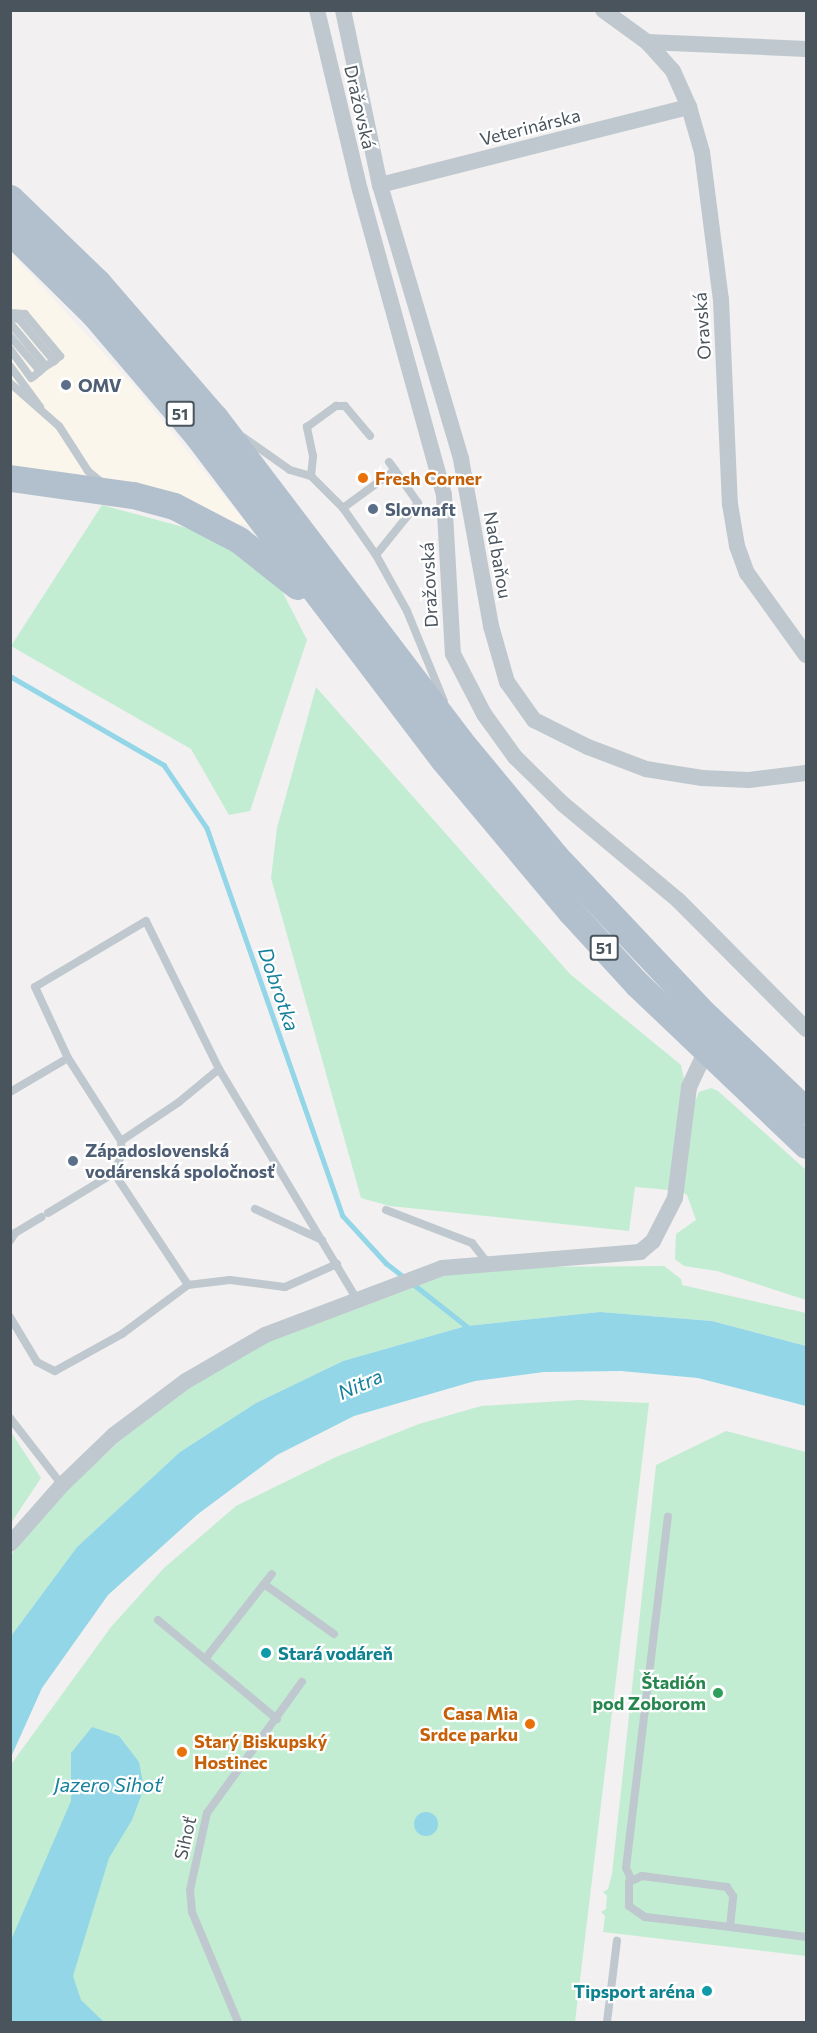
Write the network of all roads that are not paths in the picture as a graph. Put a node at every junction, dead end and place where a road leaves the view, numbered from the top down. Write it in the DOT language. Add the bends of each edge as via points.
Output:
graph roads {
  1 [pos="317,10"];
  2 [pos="343,10"];
  3 [pos="603,10"];
  4 [pos="647,42"];
  5 [pos="807,49"];
  6 [pos="689,107"];
  7 [pos="380,185"];
  8 [pos="10,198"];
  9 [pos="10,231"];
  10 [pos="10,315"];
  11 [pos="10,323"];
  12 [pos="10,336"];
  13 [pos="10,349"];
  14 [pos="10,366"];
  15 [pos="43,369"];
  16 [pos="10,383"];
  17 [pos="25,383"];
  18 [pos="44,414"];
  19 [pos="215,418"];
  20 [pos="370,436"];
  21 [pos="389,462"];
  22 [pos="395,470"];
  23 [pos="311,476"];
  24 [pos="10,478"];
  25 [pos="133,495"];
  26 [pos="343,508"];
  27 [pos="376,555"];
  28 [pos="331,613"];
  29 [pos="807,655"];
  30 [pos="460,741"];
  31 [pos="807,773"];
  32 [pos="807,1029"];
  33 [pos="706,1051"];
  34 [pos="68,1058"];
  35 [pos="219,1069"];
  36 [pos="10,1092"];
  37 [pos="807,1111"];
  38 [pos="121,1140"];
  39 [pos="807,1145"];
  40 [pos="114,1173"];
  41 [pos="255,1209"];
  42 [pos="386,1210"];
  43 [pos="322,1240"];
  44 [pos="10,1241"];
  45 [pos="488,1262"];
  46 [pos="337,1264"];
  47 [pos="188,1286"];
  48 [pos="356,1298"];
  49 [pos="10,1317"];
  50 [pos="10,1418"];
  51 [pos="62,1485"];
  52 [pos="668,1516"];
  53 [pos="10,1544"];
  54 [pos="272,1574"];
  55 [pos="264,1584"];
  56 [pos="158,1620"];
  57 [pos="334,1634"];
  58 [pos="205,1659"];
  59 [pos="302,1682"];
  60 [pos="277,1719"];
  61 [pos="631,1879"];
  62 [pos="730,1928"];
  63 [pos="807,1936"];
  64 [pos="617,1941"];
  65 [pos="238,2022"];
  66 [pos="608,2022"];
  1 -- 32 [label="street, Dražovská" via="360,190 444,495 453,654 484,714 516,757 563,804 678,900"];
  2 -- 7 [label="street, Nad baňou"];
  3 -- 4 [label="street, Oravská"];
  4 -- 5 [label="street"];
  4 -- 6 [label="street, Oravská" via="673,71"];
  6 -- 7 [label="street, Veterinárska"];
  6 -- 29 [label="street, Oravská" via="702,152 721,300 730,504 737,546 747,573"];
  7 -- 31 [label="street, Nad baňou" via="461,459 491,626 507,682 534,720 588,747 646,769 702,778 749,780"];
  8 -- 19 [label="main road, 51" via="113,299"];
  9 -- 28 [label="main road, 51" via="94,314 145,372"];
  10 -- 15 [label="lane" via="25,314 60,356"];
  11 -- 15 [label="lane"];
  12 -- 15 [label="lane"];
  13 -- 15 [label="lane"];
  14 -- 17 [label="lane"];
  15 -- 17 [label="lane"];
  16 -- 18 [label="lane"];
  17 -- 18 [label="lane"];
  18 -- 25 [label="lane" via="59,426 93,476"];
  19 -- 23 [label="lane" via="291,470"];
  19 -- 30 [label="main road, 51"];
  20 -- 23 [label="lane" via="345,406 336,406 307,427 313,456"];
  21 -- 22 [label="lane"];
  22 -- 26 [label="lane"];
  22 -- 27 [label="lane" via="418,503"];
  23 -- 26 [label="lane"];
  24 -- 25 [label="main road"];
  25 -- 28 [label="main road" via="174,507 223,530"];
  26 -- 27 [label="lane"];
  27 -- 30 [label="lane" via="406,611"];
  28 -- 33 [label="main road, 51" via="443,759 571,912"];
  30 -- 37 [label="main road, 51" via="555,856 627,935"];
  33 -- 39 [label="main road, 51"];
  33 -- 45 [label="street" via="689,1087 675,1198 653,1241 640,1252 623,1256"];
  34 -- 35 [label="lane" via="35,987 146,921"];
  34 -- 36 [label="lane"];
  34 -- 38 [label="lane"];
  35 -- 38 [label="lane" via="179,1102"];
  35 -- 43 [label="lane"];
  38 -- 40 [label="lane" via="122,1154"];
  40 -- 44 [label="lane" via="15,1233"];
  40 -- 47 [label="lane"];
  41 -- 43 [label="lane"];
  42 -- 45 [label="lane" via="472,1243"];
  43 -- 46 [label="lane"];
  45 -- 48 [label="street" via="437,1269"];
  46 -- 47 [label="lane" via="285,1287 230,1280"];
  46 -- 48 [label="lane"];
  47 -- 49 [label="lane" via="122,1334 55,1371 38,1362"];
  48 -- 51 [label="street" via="265,1335 218,1360 157,1401"];
  50 -- 51 [label="lane"];
  51 -- 53 [label="street"];
  52 -- 61 [label="lane" via="626,1868"];
  54 -- 55 [label="lane"];
  55 -- 57 [label="lane"];
  55 -- 58 [label="lane"];
  56 -- 58 [label="lane"];
  58 -- 60 [label="lane"];
  59 -- 60 [label="lane, Sihoť"];
  60 -- 65 [label="lane, Sihoť" via="207,1813 190,1890 192,1912"];
  61 -- 62 [label="lane" via="627,1900 638,1915"];
  61 -- 62 [label="lane" via="642,1876 727,1887 733,1896"];
  62 -- 63 [label="lane"];
  64 -- 66 [label="lane"];
}
